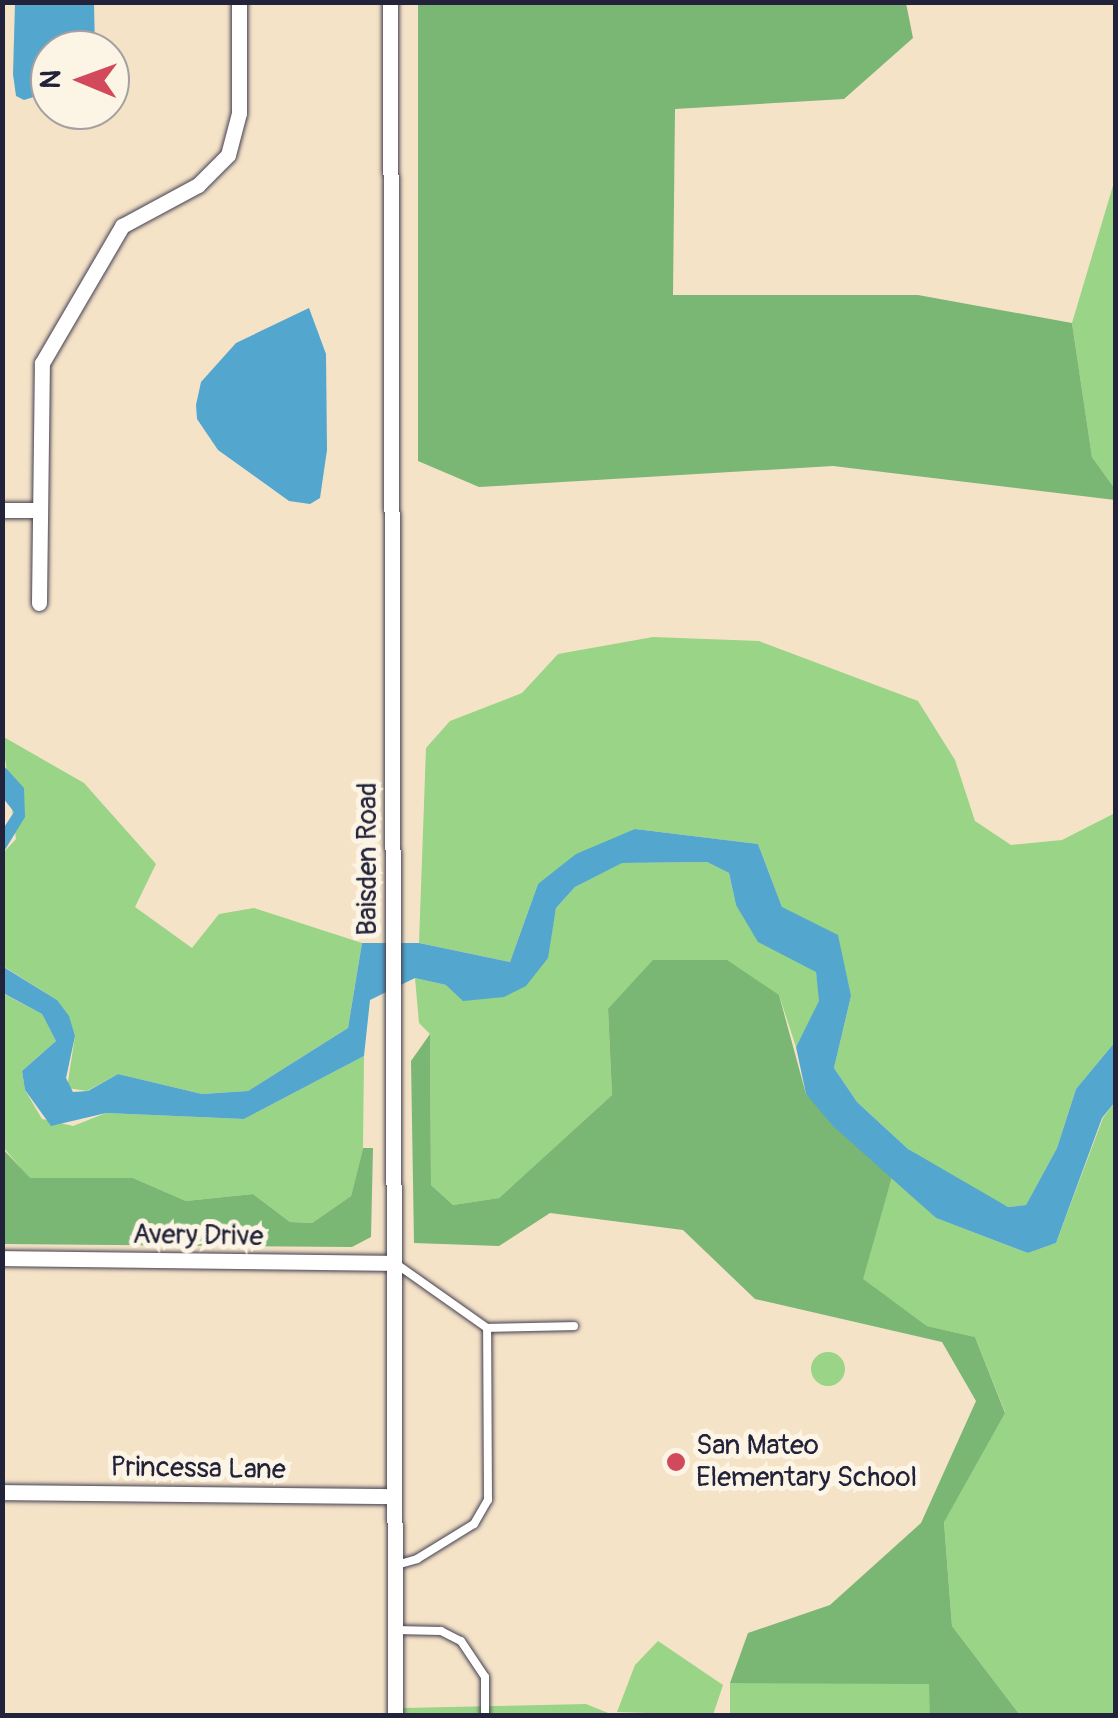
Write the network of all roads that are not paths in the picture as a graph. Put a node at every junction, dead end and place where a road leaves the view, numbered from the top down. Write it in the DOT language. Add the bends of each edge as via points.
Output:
graph roads {
  1 [pos="239,2"];
  2 [pos="390,2"];
  3 [pos="2,510"];
  4 [pos="40,510"];
  5 [pos="39,604"];
  6 [pos="2,1258"];
  7 [pos="394,1263"];
  8 [pos="574,1326"];
  9 [pos="487,1328"];
  10 [pos="2,1492"];
  11 [pos="393,1496"];
  12 [pos="393,1566"];
  13 [pos="394,1630"];
  14 [pos="395,1716"];
  15 [pos="486,1716"];
  1 -- 4 [label="street" via="239,113 228,155 198,185 122,226 46,350"];
  2 -- 7 [label="street, Baisden Road"];
  3 -- 4 [label="street"];
  4 -- 5 [label="street"];
  6 -- 7 [label="street, Avery Drive"];
  7 -- 9 [label="lane"];
  7 -- 11 [label="street, Baisden Road"];
  8 -- 9 [label="lane"];
  9 -- 12 [label="lane" via="483,1516 417,1560"];
  10 -- 11 [label="street, Princessa Lane"];
  11 -- 12 [label="street, Baisden Road"];
  12 -- 13 [label="street, Baisden Road"];
  13 -- 14 [label="street, Baisden Road"];
  13 -- 15 [label="lane" via="441,1631 462,1641 485,1677"];
}
